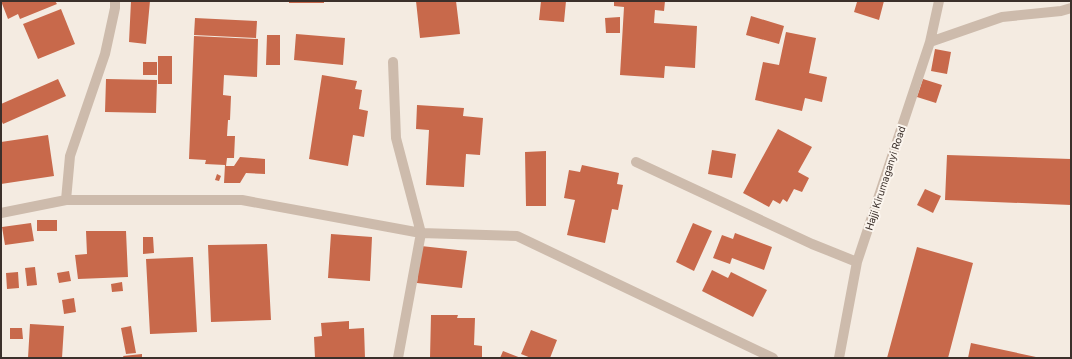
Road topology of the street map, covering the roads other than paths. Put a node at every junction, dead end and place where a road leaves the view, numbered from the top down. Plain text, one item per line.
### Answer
1 (115, 1) edge
2 (939, 1) edge
3 (1071, 8) edge
4 (930, 42) junction
5 (394, 62) dead end
6 (636, 162) dead end
7 (66, 200) junction
8 (1, 213) edge
9 (421, 233) junction
10 (857, 262) junction
11 (398, 358) edge
12 (773, 358) edge
13 (839, 358) edge

1 - 7 street
2 - 4 street, Hajji Kirumaganyi Road
3 - 4 street
4 - 10 street, Hajji Kirumaganyi Road
5 - 9 street
6 - 10 street
7 - 8 street
7 - 9 street
9 - 11 street
9 - 12 street
10 - 13 street, Hajji Kirumaganyi Road

